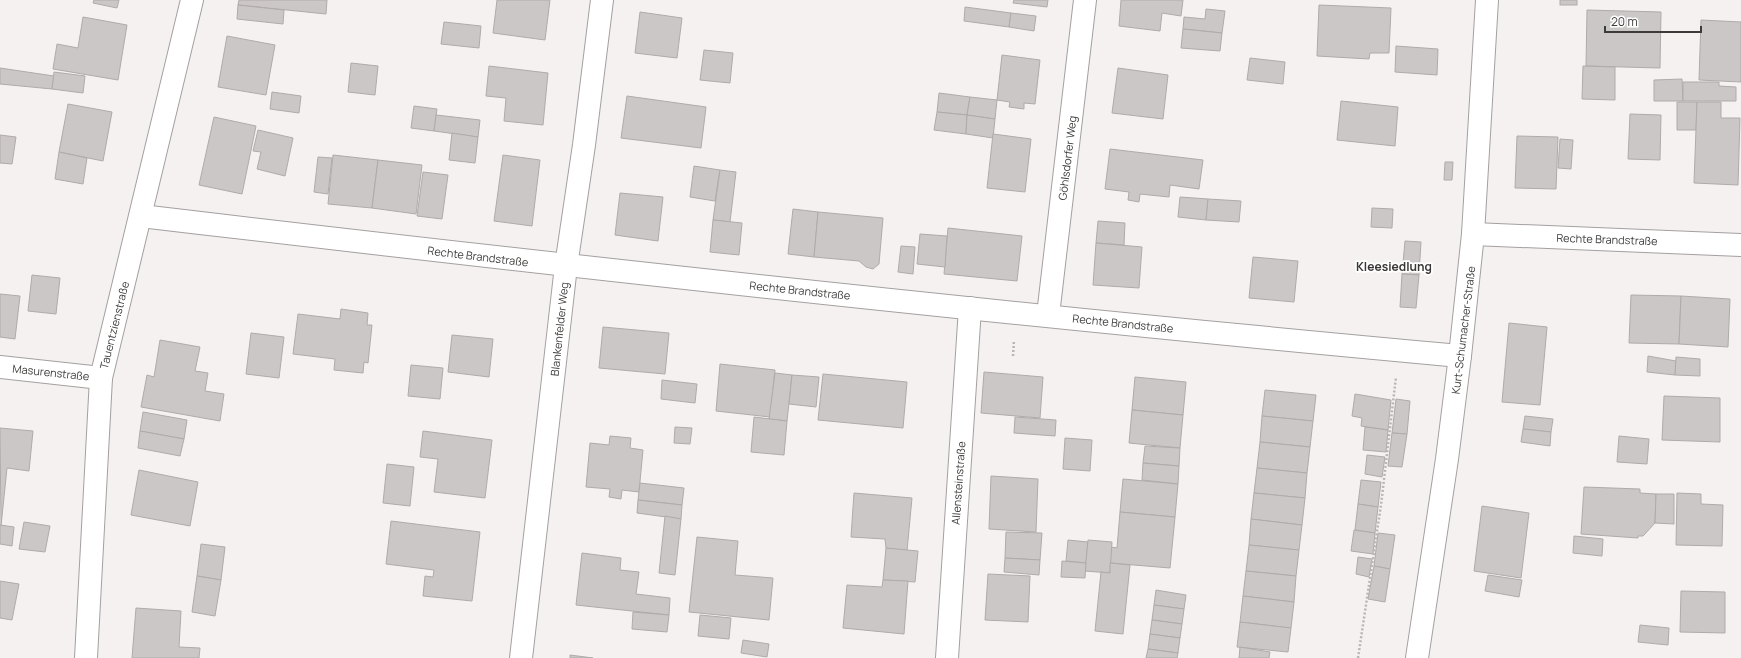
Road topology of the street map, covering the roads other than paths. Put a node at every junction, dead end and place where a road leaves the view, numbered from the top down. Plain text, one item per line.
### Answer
1 (192, 0) edge
2 (602, 0) edge
3 (1085, 0) edge
4 (1487, 0) edge
5 (141, 216) junction
6 (1473, 234) junction
7 (1741, 244) edge
8 (566, 266) junction
9 (970, 308) junction
10 (1048, 315) junction
11 (1460, 356) junction
12 (0, 367) edge
13 (101, 378) junction
14 (86, 658) edge
15 (521, 658) edge
16 (947, 658) edge
17 (1417, 658) edge

1 - 5 street, Tauentzienstraße
2 - 8 street, Blankenfelder Weg
3 - 10 street, Göhlsdorfer Weg
4 - 6 street, Kurt-Schumacher-Straße
5 - 8 street, Rechte Brandstraße
5 - 13 street, Tauentzienstraße
6 - 7 street, Rechte Brandstraße
6 - 11 street, Kurt-Schumacher-Straße
8 - 9 street, Rechte Brandstraße
8 - 15 street, Blankenfelder Weg
9 - 10 street, Rechte Brandstraße
9 - 16 street, Allensteinstraße
10 - 11 street, Rechte Brandstraße
11 - 17 street, Kurt-Schumacher-Straße
12 - 13 street, Masurenstraße
13 - 14 street, Tauentzienstraße

